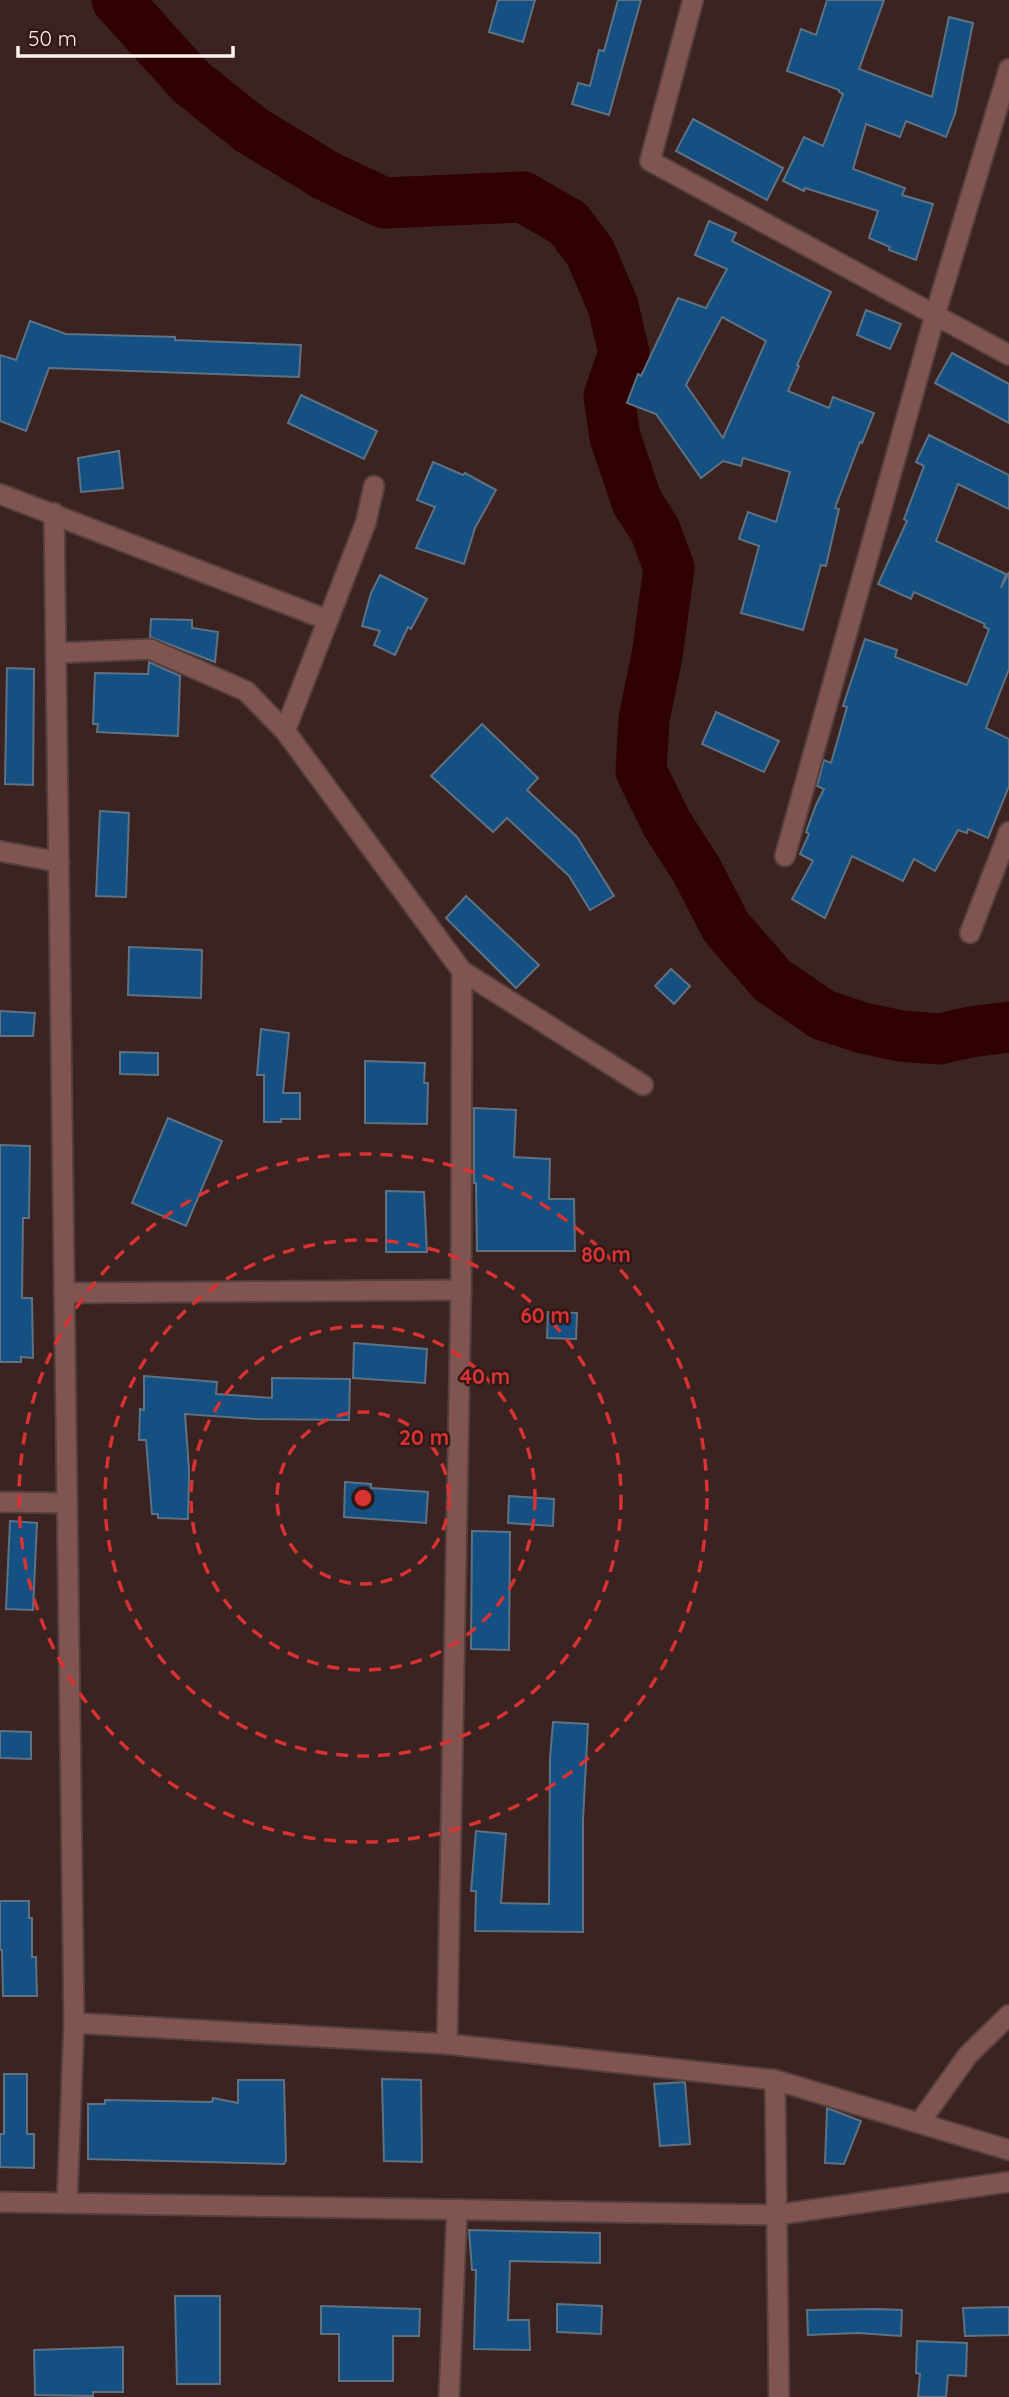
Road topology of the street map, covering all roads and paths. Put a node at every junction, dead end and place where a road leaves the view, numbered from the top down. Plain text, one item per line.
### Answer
1 (693, 0) edge
2 (1009, 69) edge
3 (934, 315) junction
4 (1009, 355) edge
5 (374, 486) dead end
6 (0, 494) edge
7 (54, 513) junction
8 (328, 620) junction
9 (56, 653) junction
10 (285, 731) junction
11 (1009, 832) edge
12 (0, 851) edge
13 (785, 856) dead end
14 (59, 862) junction
15 (970, 933) dead end
16 (462, 971) junction
17 (643, 1085) dead end
18 (461, 1290) junction
19 (64, 1293) junction
20 (0, 1502) edge
21 (67, 1503) junction
22 (1009, 2015) edge
23 (74, 2023) junction
24 (447, 2044) junction
25 (775, 2080) junction
26 (920, 2122) junction
27 (1009, 2150) edge
28 (1009, 2182) edge
29 (0, 2202) edge
30 (67, 2203) junction
31 (457, 2210) junction
32 (775, 2215) junction
33 (449, 2397) edge
34 (779, 2397) edge

1 - 3 street
2 - 3 street
3 - 4 street
3 - 13 street
5 - 8 street
6 - 7 street
7 - 8 street
7 - 9 street
8 - 10 street
9 - 10 street
9 - 14 street
10 - 16 street
11 - 15 street
12 - 14 street
14 - 19 street
16 - 17 street
16 - 18 street
18 - 19 street
18 - 24 street
19 - 21 street
20 - 21 street
21 - 23 street
22 - 26 street
23 - 24 street
23 - 30 street
24 - 25 street
25 - 26 street
25 - 32 street
26 - 27 street
28 - 32 street
29 - 30 street
30 - 31 street
31 - 32 street
31 - 33 street
32 - 34 street

